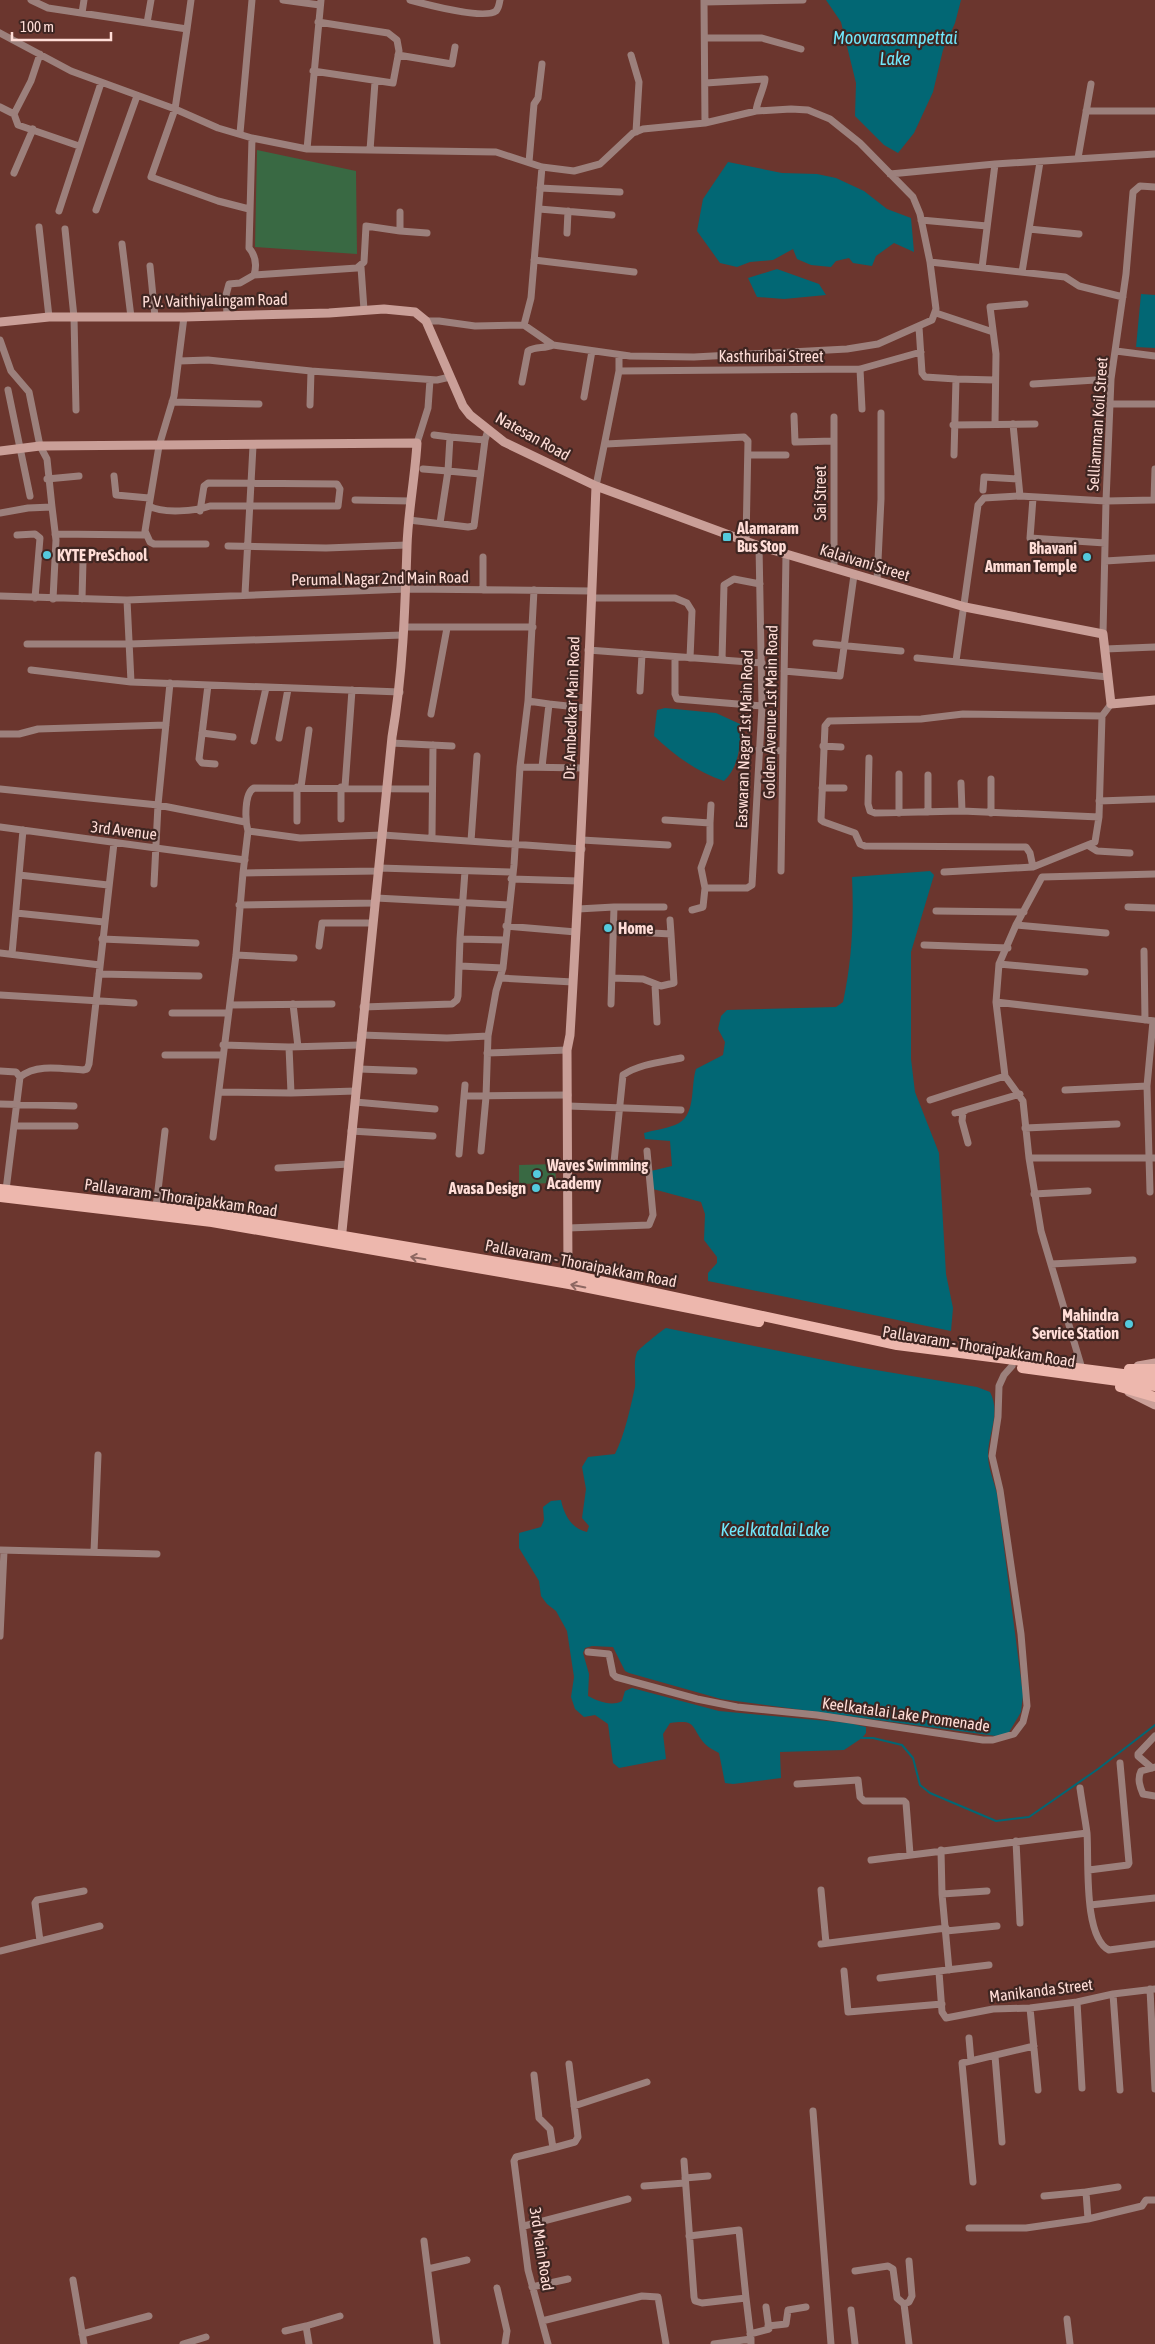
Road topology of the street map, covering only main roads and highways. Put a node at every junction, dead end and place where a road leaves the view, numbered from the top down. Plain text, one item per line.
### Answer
1 (2, 1192) edge
2 (341, 1240) junction
3 (946, 1354) junction
4 (964, 1357) junction
5 (1155, 1370) edge
6 (1088, 1374) junction
7 (1155, 1386) edge
8 (1155, 1397) edge

1 - 2 main road, Pallavaram - Thoraipakkam Road
1 - 2 main road, Pallavaram - Thoraipakkam Road
3 -> 2 main road, Pallavaram - Thoraipakkam Road
2 - 3 main road, Pallavaram - Thoraipakkam Road
3 - 4 main road, Pallavaram - Thoraipakkam Road
4 - 6 main road, Pallavaram - Thoraipakkam Road
4 - 6 main road, Pallavaram - Thoraipakkam Road
5 - 6 main road, Pallavaram - Thoraipakkam Road
5 - 6 main road
6 - 7 main road, Pallavaram - Thoraipakkam Road
6 - 8 main road

